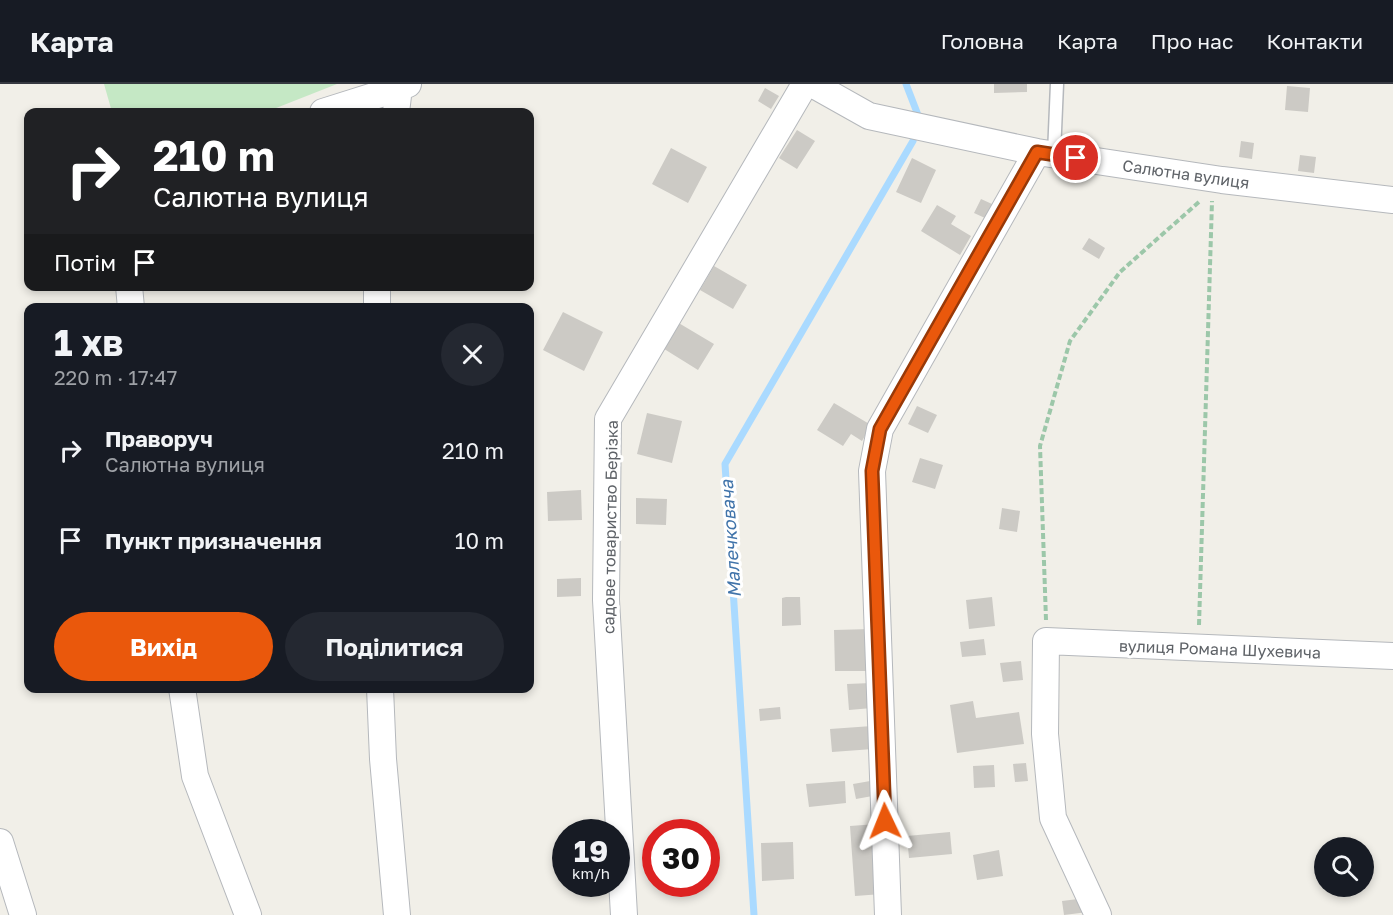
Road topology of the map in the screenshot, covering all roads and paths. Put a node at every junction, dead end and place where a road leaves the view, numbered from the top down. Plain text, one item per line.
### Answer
1 (805, 84) edge
2 (812, 84) edge
3 (1057, 84) edge
4 (401, 95) edge
5 (341, 108) edge
6 (1046, 153) junction
7 (1217, 186) junction
8 (1393, 200) edge
9 (1046, 641) junction
10 (1199, 648) junction
11 (1393, 656) edge
12 (183, 693) edge
13 (380, 693) edge
14 (0, 842) edge
15 (23, 915) edge
16 (248, 915) edge
17 (397, 915) edge
18 (624, 915) edge
19 (888, 915) edge
20 (1098, 915) edge

1 - 18 street, садове товариство Берізка
2 - 6 street, Салютна вулиця
3 - 6 lane
4 - 5 street
6 - 7 street, Салютна вулиця
6 - 19 street
7 - 8 street, Салютна вулиця
7 - 9 path
7 - 10 path
9 - 10 street, вулиця Романа Шухевича
9 - 20 street
10 - 11 street, вулиця Романа Шухевича
12 - 16 street
13 - 17 street
14 - 15 street

